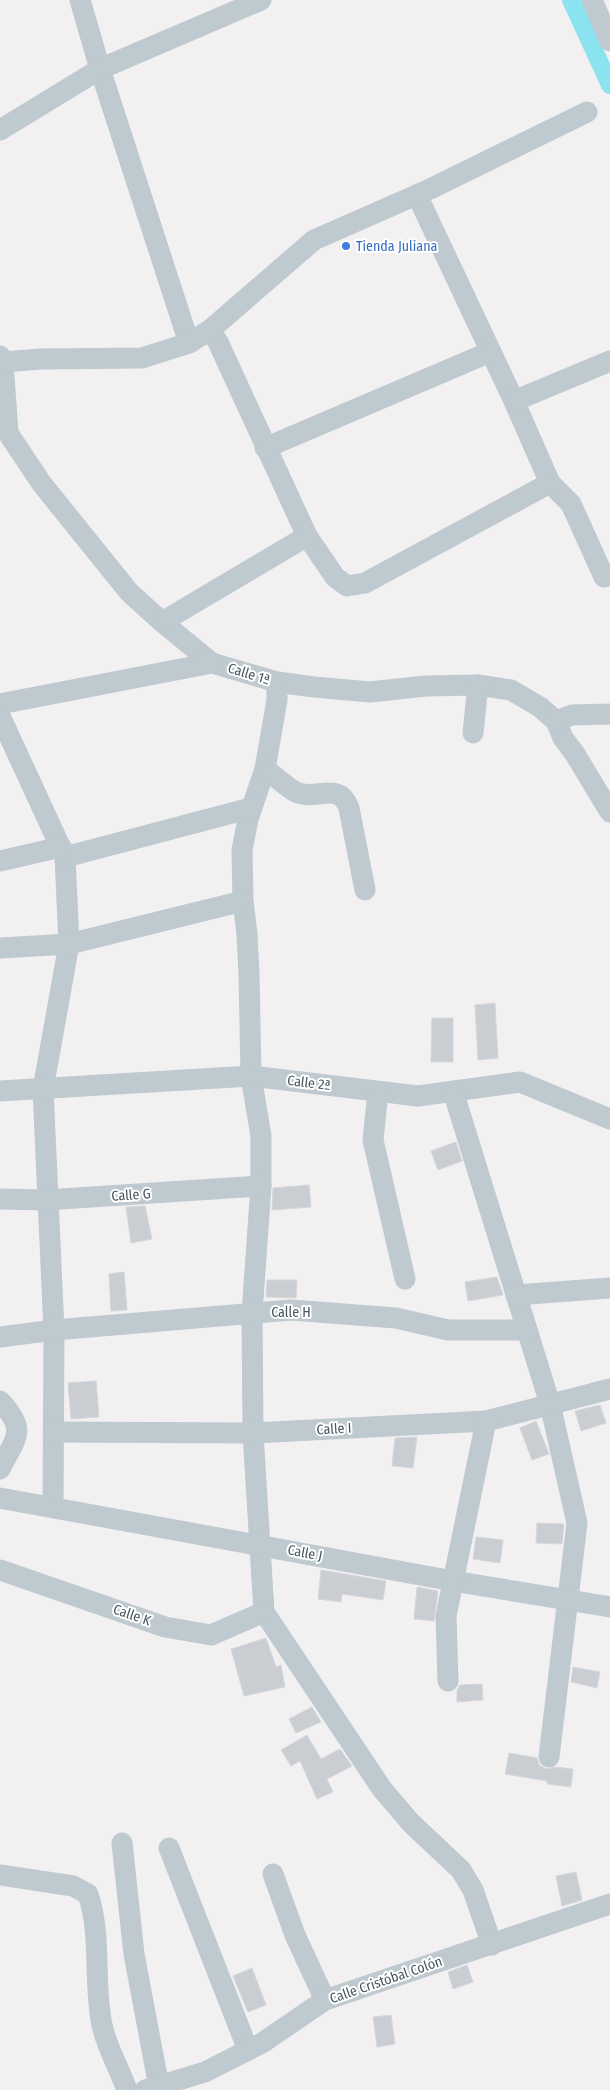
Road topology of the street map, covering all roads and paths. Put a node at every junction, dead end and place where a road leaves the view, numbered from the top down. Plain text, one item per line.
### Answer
1 (80, 0) edge
2 (260, 0) edge
3 (592, 0) edge
4 (610, 41) edge
5 (100, 70) junction
6 (587, 112) dead end
7 (0, 130) edge
8 (417, 194) junction
9 (210, 330) junction
10 (189, 343) junction
11 (490, 352) junction
12 (1, 359) edge
13 (610, 361) edge
14 (514, 401) junction
15 (4, 433) edge
16 (265, 448) junction
17 (550, 483) junction
18 (307, 536) junction
19 (604, 578) dead end
20 (162, 622) junction
21 (212, 663) junction
22 (277, 682) junction
23 (478, 685) junction
24 (0, 704) edge
25 (610, 714) edge
26 (0, 716) edge
27 (556, 721) junction
28 (474, 733) dead end
29 (265, 769) junction
30 (251, 808) junction
31 (610, 812) edge
32 (63, 852) junction
33 (0, 861) edge
34 (365, 890) dead end
35 (243, 902) junction
36 (69, 944) junction
37 (0, 948) edge
38 (250, 1076) junction
39 (42, 1089) junction
40 (0, 1091) edge
41 (453, 1091) junction
42 (378, 1092) junction
43 (610, 1119) edge
44 (261, 1186) junction
45 (0, 1199) edge
46 (46, 1200) junction
47 (404, 1279) dead end
48 (610, 1288) edge
49 (516, 1295) junction
50 (252, 1313) junction
51 (54, 1330) junction
52 (527, 1330) junction
53 (0, 1337) edge
54 (610, 1389) edge
55 (0, 1401) edge
56 (550, 1404) junction
57 (486, 1421) junction
58 (53, 1432) junction
59 (254, 1433) junction
60 (0, 1469) edge
61 (0, 1498) edge
62 (52, 1507) junction
63 (260, 1544) junction
64 (0, 1570) edge
65 (453, 1581) junction
66 (567, 1600) junction
67 (610, 1607) edge
68 (264, 1612) junction
69 (448, 1681) dead end
70 (549, 1757) dead end
71 (122, 1843) dead end
72 (169, 1848) dead end
73 (273, 1874) dead end
74 (0, 1876) edge
75 (610, 1904) edge
76 (492, 1945) junction
77 (325, 2000) junction
78 (248, 2050) junction
79 (152, 2088) edge
80 (127, 2090) edge

1 - 5 street
2 - 5 street
3 - 4 street
5 - 7 street
5 - 10 street
6 - 8 street
8 - 9 street
8 - 11 street
9 - 10 street
9 - 16 street
10 - 12 street
11 - 14 street
11 - 16 street
12 - 15 street, Calle 1ª
13 - 14 street
14 - 17 street
15 - 20 street, Calle 1ª
16 - 18 street
17 - 18 street
17 - 19 street
18 - 20 street
20 - 21 street, Calle 1ª
21 - 22 street, Calle 1ª
21 - 24 street
22 - 23 street, Calle 1ª
22 - 29 street
23 - 27 street, Calle 1ª
23 - 28 street
25 - 27 street
26 - 32 street
27 - 31 street, Calle 1ª
29 - 30 street
29 - 34 street
30 - 32 street
30 - 35 street
32 - 33 street
32 - 36 street
35 - 36 street
35 - 38 street
36 - 37 street
36 - 39 street
38 - 39 street, Calle 2ª
38 - 42 street, Calle 2ª
38 - 44 street
39 - 40 street, Calle 2ª
39 - 46 street
41 - 42 street, Calle 2ª
41 - 43 street, Calle 2ª
41 - 49 street
42 - 47 street
44 - 46 street, Calle G
44 - 50 street
45 - 46 street, Calle G
46 - 51 street
48 - 49 street
49 - 52 street
50 - 51 street, Calle H
50 - 52 street, Calle H
50 - 59 street
51 - 53 street, Calle H
51 - 58 street
52 - 56 street
54 - 56 street, Calle I
55 - 60 street
56 - 57 street, Calle I
56 - 66 street
57 - 59 street, Calle I
57 - 65 street
58 - 59 street, Calle I
58 - 62 street
59 - 63 street
61 - 62 street, Calle J
62 - 63 street, Calle J
63 - 65 street, Calle J
63 - 68 street
64 - 68 street, Calle K
65 - 66 street, Calle J
65 - 69 street
66 - 67 street, Calle J
66 - 70 street
68 - 76 street
71 - 79 street
72 - 78 street
73 - 77 street
74 - 80 street
75 - 76 street, Calle Cristóbal Colón
76 - 77 street, Calle Cristóbal Colón
77 - 78 street, Calle Cristóbal Colón
78 - 79 street, Calle Cristóbal Colón

